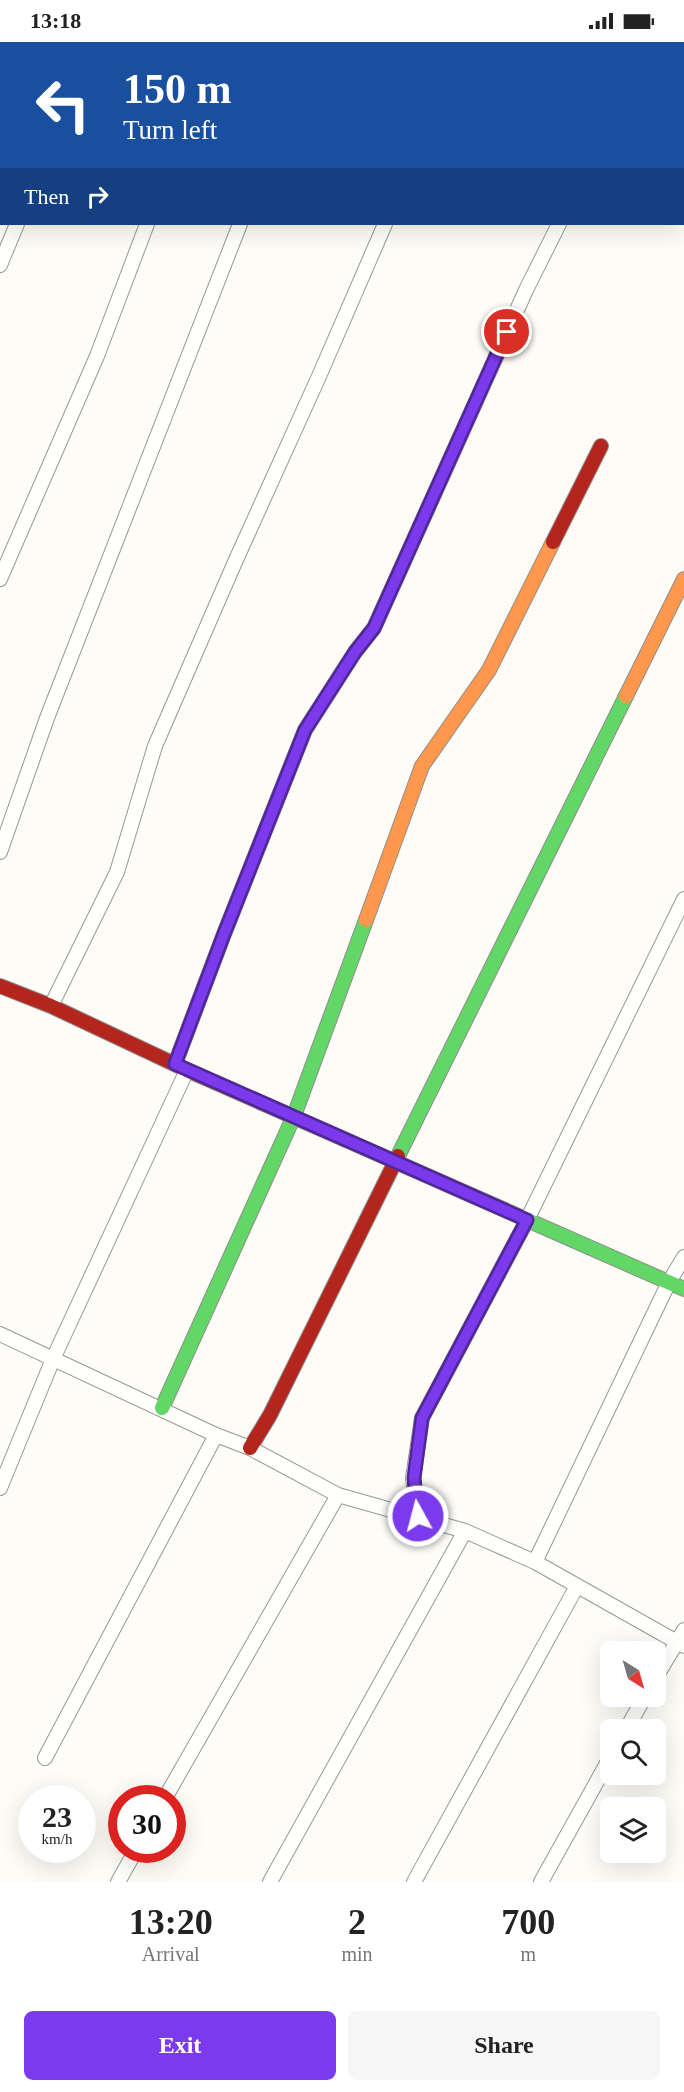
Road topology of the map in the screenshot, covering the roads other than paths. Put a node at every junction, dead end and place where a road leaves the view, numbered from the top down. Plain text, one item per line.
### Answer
1 (17, 225) edge
2 (147, 225) edge
3 (240, 225) edge
4 (385, 225) edge
5 (559, 225) edge
6 (0, 265) edge
7 (602, 446) dead end
8 (0, 579) edge
9 (684, 579) edge
10 (0, 852) edge
11 (684, 899) edge
12 (0, 986) edge
13 (51, 1006) junction
14 (181, 1067) junction
15 (294, 1116) junction
16 (396, 1162) junction
17 (527, 1220) junction
18 (684, 1257) edge
19 (669, 1282) junction
20 (684, 1289) edge
21 (0, 1334) edge
22 (53, 1359) junction
23 (162, 1408) junction
24 (216, 1435) junction
25 (250, 1448) junction
26 (0, 1488) edge
27 (339, 1495) junction
28 (418, 1516) junction
29 (465, 1532) junction
30 (535, 1562) junction
31 (577, 1586) junction
32 (684, 1630) edge
33 (680, 1644) edge
34 (666, 1663) edge
35 (45, 1758) dead end
36 (600, 1776) edge
37 (172, 1785) edge
38 (129, 1863) edge
39 (118, 1882) edge
40 (270, 1882) edge
41 (414, 1882) edge
42 (541, 1882) edge

1 - 6 street
2 - 8 street
3 - 10 street
4 - 13 street
5 - 14 street
7 - 15 street
9 - 16 street
11 - 17 street
12 - 13 street
13 - 14 street
14 - 15 street
14 - 22 street
15 - 16 street
15 - 23 street
16 - 17 street
16 - 25 street
17 - 19 street
17 - 28 street
18 - 19 street
19 - 20 street
19 - 30 street
21 - 22 street
22 - 23 street
22 - 26 street
23 - 24 street
24 - 25 street
24 - 35 street
25 - 27 street
27 - 28 street
27 - 37 street
28 - 29 street
29 - 30 street
29 - 40 street
30 - 31 street
31 - 33 street
31 - 41 street
32 - 33 street
33 - 34 street
36 - 42 street
38 - 39 street

